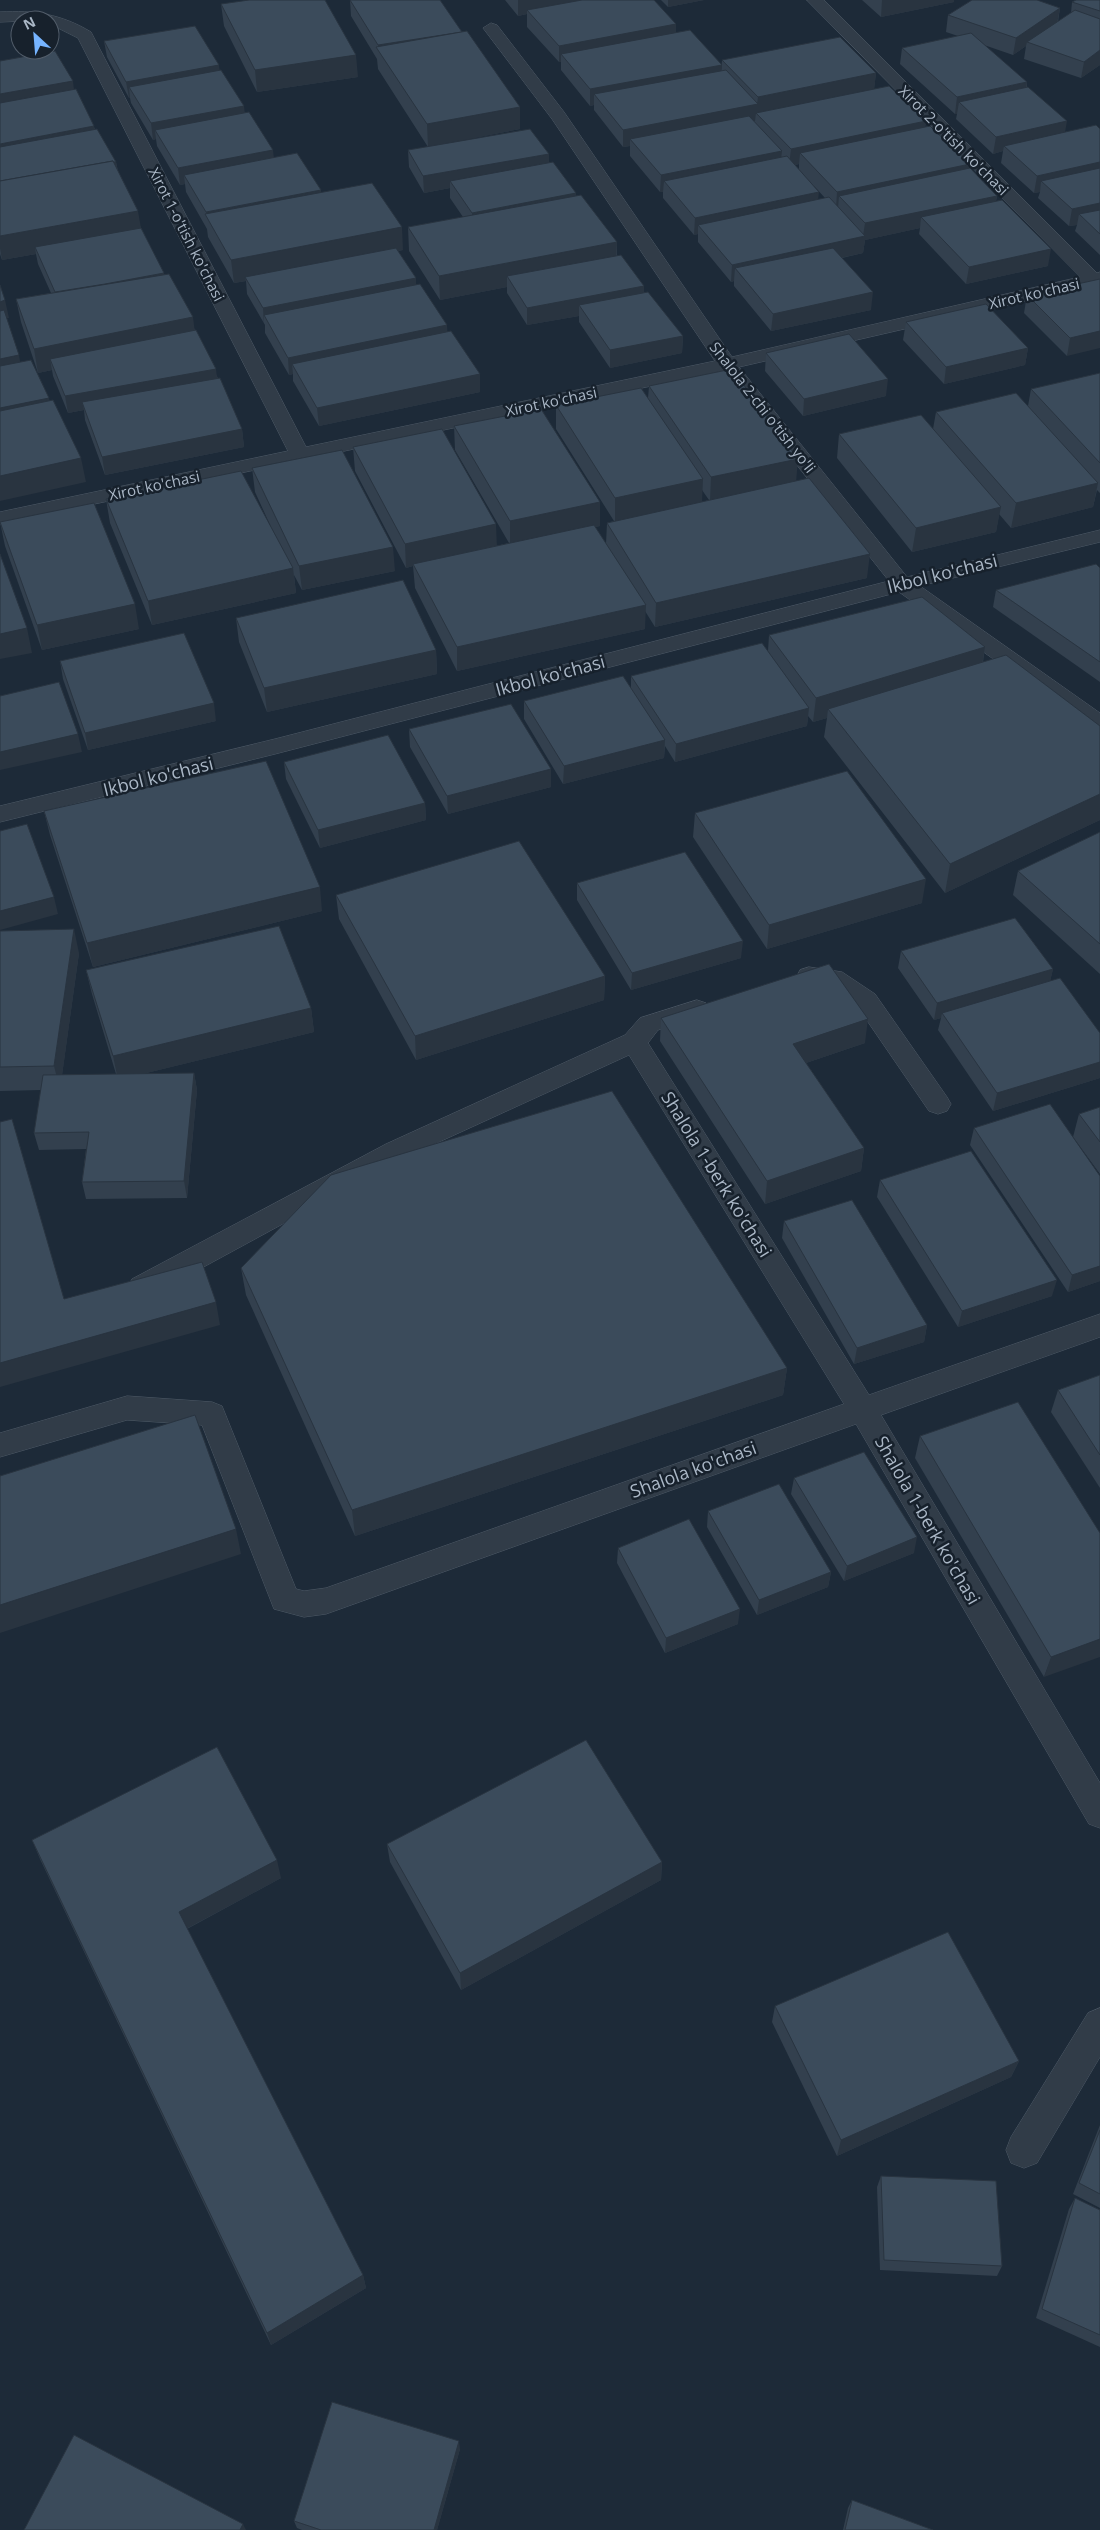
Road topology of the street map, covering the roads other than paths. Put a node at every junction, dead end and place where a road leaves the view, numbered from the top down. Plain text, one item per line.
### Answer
1 (815, 0) edge
2 (0, 17) edge
3 (492, 28) dead end
4 (1097, 279) edge
5 (727, 364) junction
6 (300, 454) junction
7 (0, 518) edge
8 (1100, 536) edge
9 (901, 583) junction
10 (1100, 724) edge
11 (0, 814) edge
12 (784, 981) edge
13 (721, 1001) edge
14 (634, 1042) junction
15 (938, 1104) dead end
16 (116, 1300) edge
17 (1100, 1325) edge
18 (862, 1409) junction
19 (0, 1445) edge
20 (1100, 1813) edge
21 (1100, 2025) edge
22 (1024, 2150) dead end

1 - 4 street, Xirot 2-o'tish ko'chasi
2 - 6 street, Xirot 1-o'tish ko'chasi
3 - 5 street, Shalola 2-chi o'tish yo'li
4 - 5 street, Xirot ko'chasi
5 - 6 street, Xirot ko'chasi
5 - 9 street, Shalola 2-chi o'tish yo'li
6 - 7 street, Xirot ko'chasi
8 - 9 street, Ikbol ko'chasi
9 - 10 street, Shalola 2-chi o'tish yo'li
9 - 11 street, Ikbol ko'chasi
12 - 15 street
13 - 14 street
14 - 16 street
14 - 18 street, Shalola 1-berk ko'chasi
17 - 18 street, Shalola ko'chasi
18 - 19 street, Shalola ko'chasi
18 - 20 street, Shalola 1-berk ko'chasi
21 - 22 street

